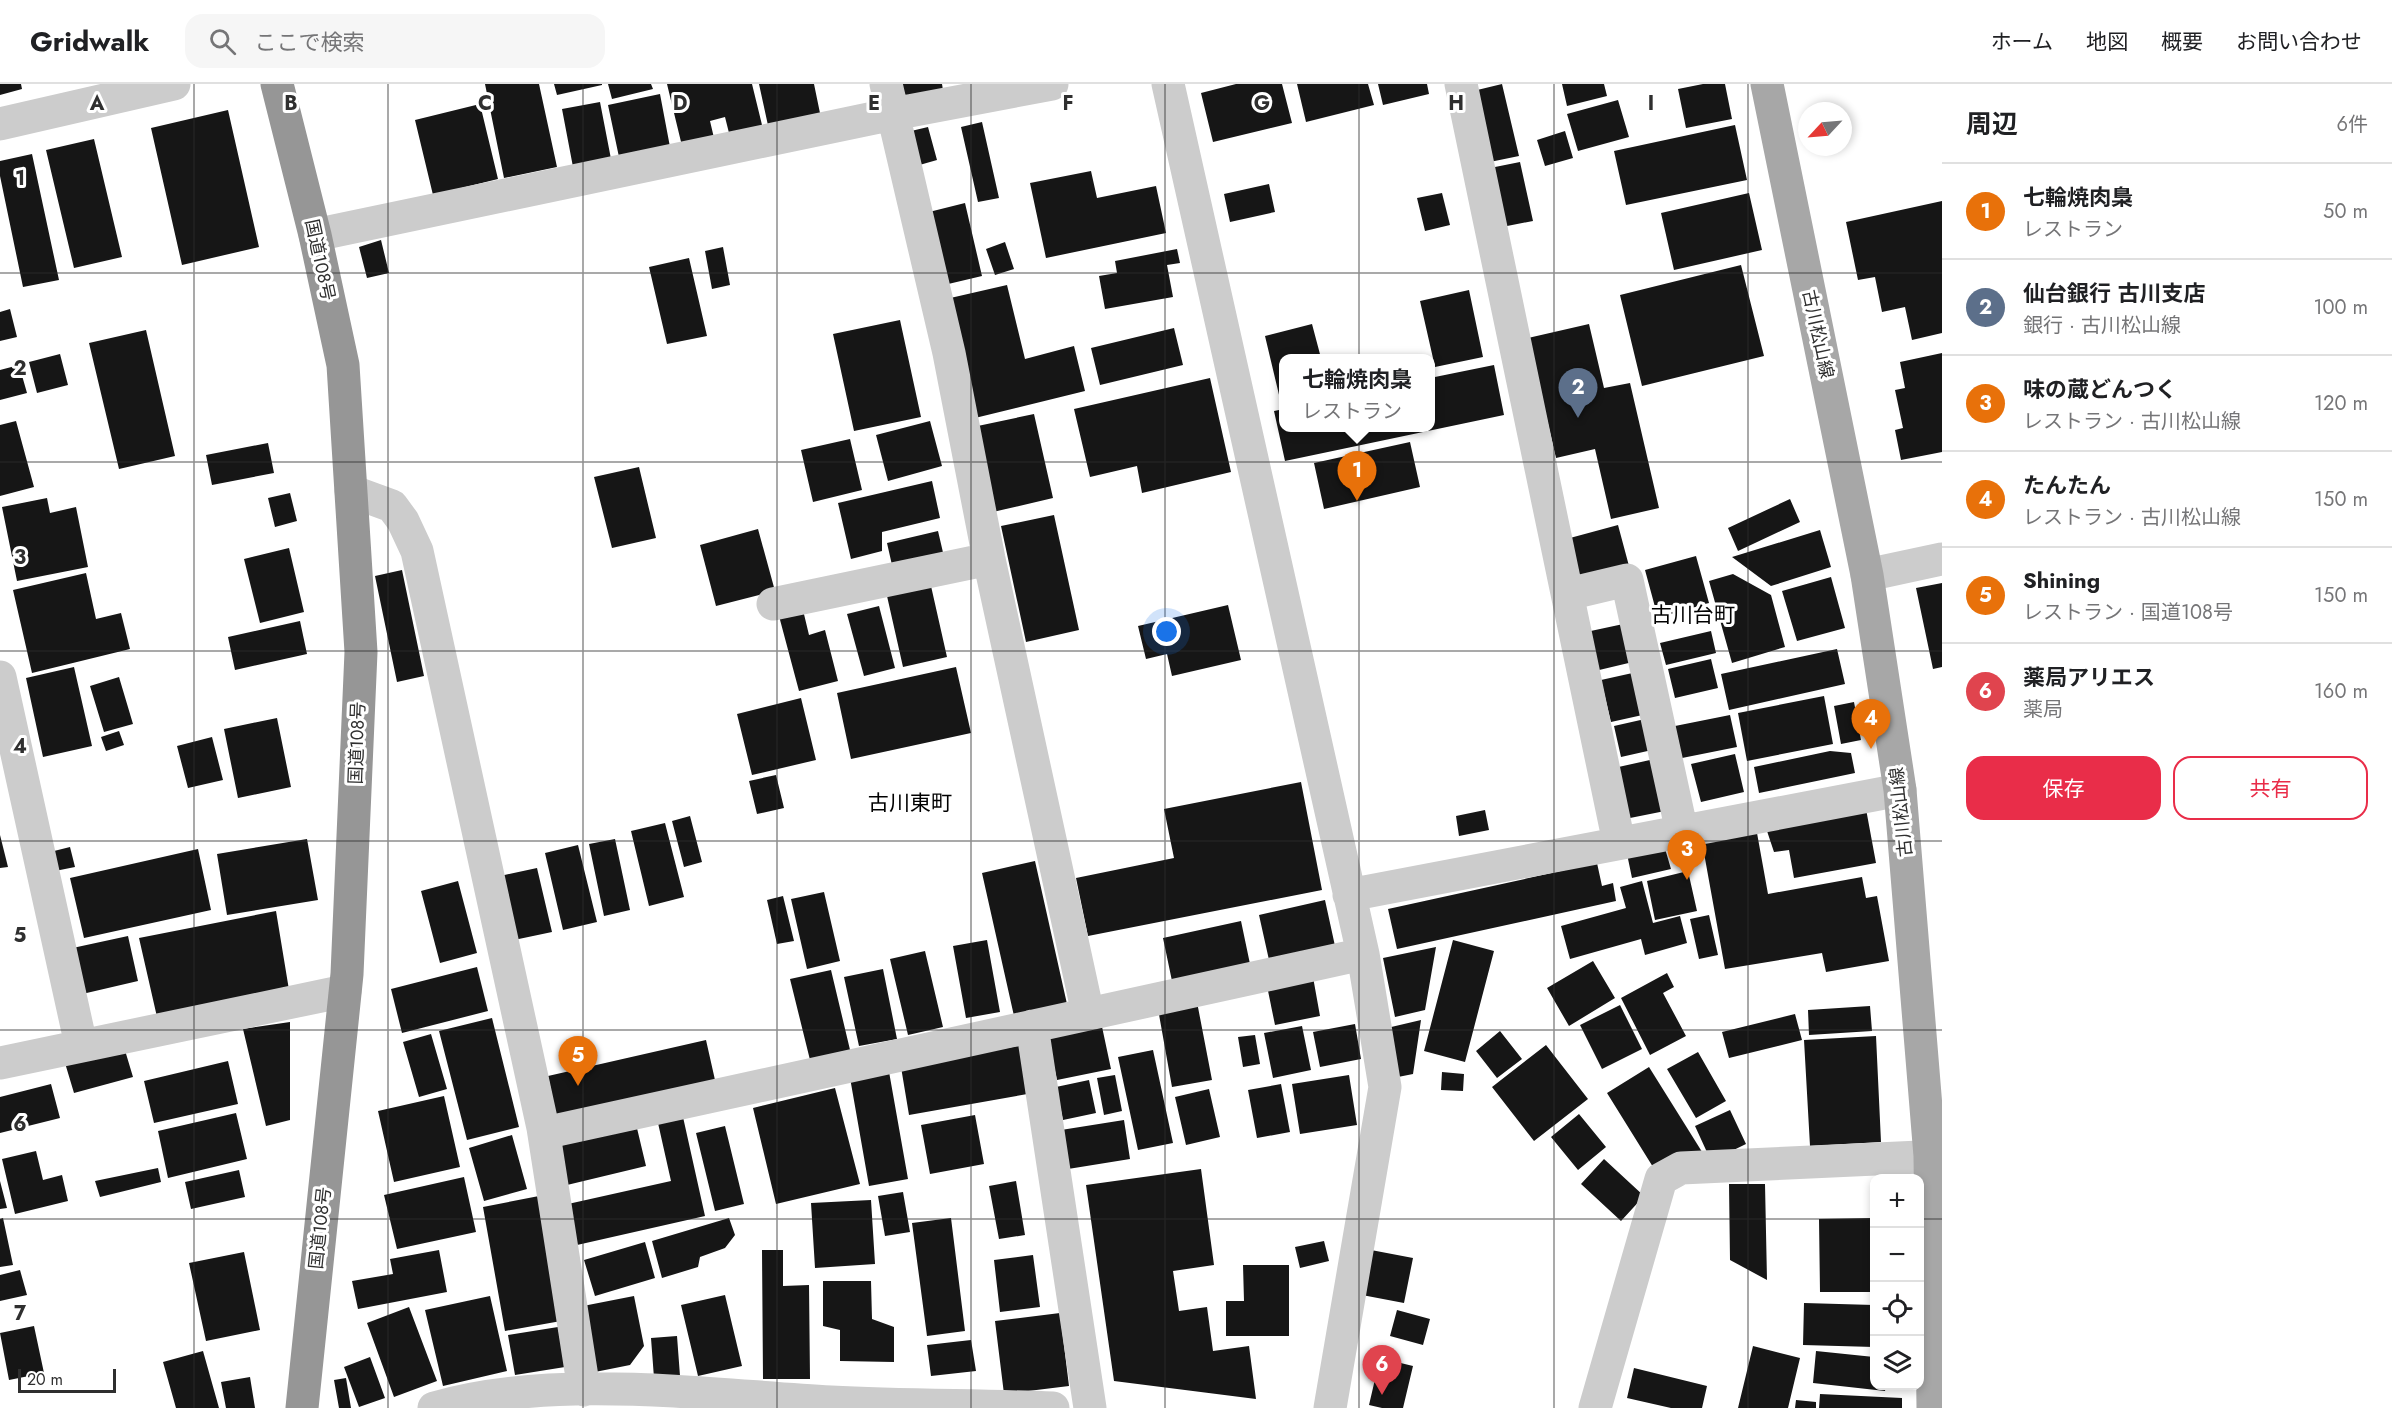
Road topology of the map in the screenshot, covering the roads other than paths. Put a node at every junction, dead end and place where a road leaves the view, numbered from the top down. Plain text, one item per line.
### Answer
1 (174, 84) edge
2 (278, 84) edge
3 (1052, 84) edge
4 (1168, 84) edge
5 (1461, 84) edge
6 (1767, 84) edge
7 (889, 99) edge
8 (0, 124) edge
9 (315, 235) junction
10 (351, 491) junction
11 (1942, 559) edge
12 (989, 560) junction
13 (1867, 575) junction
14 (1568, 594) junction
15 (773, 604) dead end
16 (0, 677) edge
17 (1900, 790) junction
18 (1682, 831) junction
19 (1619, 843) junction
20 (1349, 895) junction
21 (1363, 954) junction
22 (345, 991) junction
23 (1088, 1014) junction
24 (1032, 1026) junction
25 (81, 1045) junction
26 (0, 1063) edge
27 (543, 1133) junction
28 (1936, 1156) edge
29 (584, 1390) junction
30 (554, 1399) edge
31 (302, 1408) edge
32 (434, 1408) edge
33 (1053, 1408) edge
34 (1090, 1408) edge
35 (1330, 1408) edge
36 (1594, 1408) edge
37 (1933, 1408) edge

1 - 8 street
2 - 9 highway, 国道108号
3 - 7 street
4 - 20 street
5 - 14 street
6 - 13 main road, 古川松山線
7 - 9 street
7 - 12 street
9 - 10 highway, 国道108号
10 - 22 highway, 国道108号
10 - 27 street
11 - 13 street
12 - 15 street
12 - 23 street
13 - 17 main road, 古川松山線
14 - 18 street
14 - 19 street
16 - 25 street
17 - 18 street
17 - 28 main road, 古川松山線
18 - 19 street
19 - 20 street
20 - 21 street
21 - 23 street
21 - 35 street
22 - 25 street
22 - 31 highway, 国道108号
23 - 24 street
24 - 27 street
24 - 34 street
25 - 26 street
27 - 29 street
28 - 36 street
28 - 37 main road, 古川松山線
29 - 30 street
29 - 33 street
30 - 32 street

